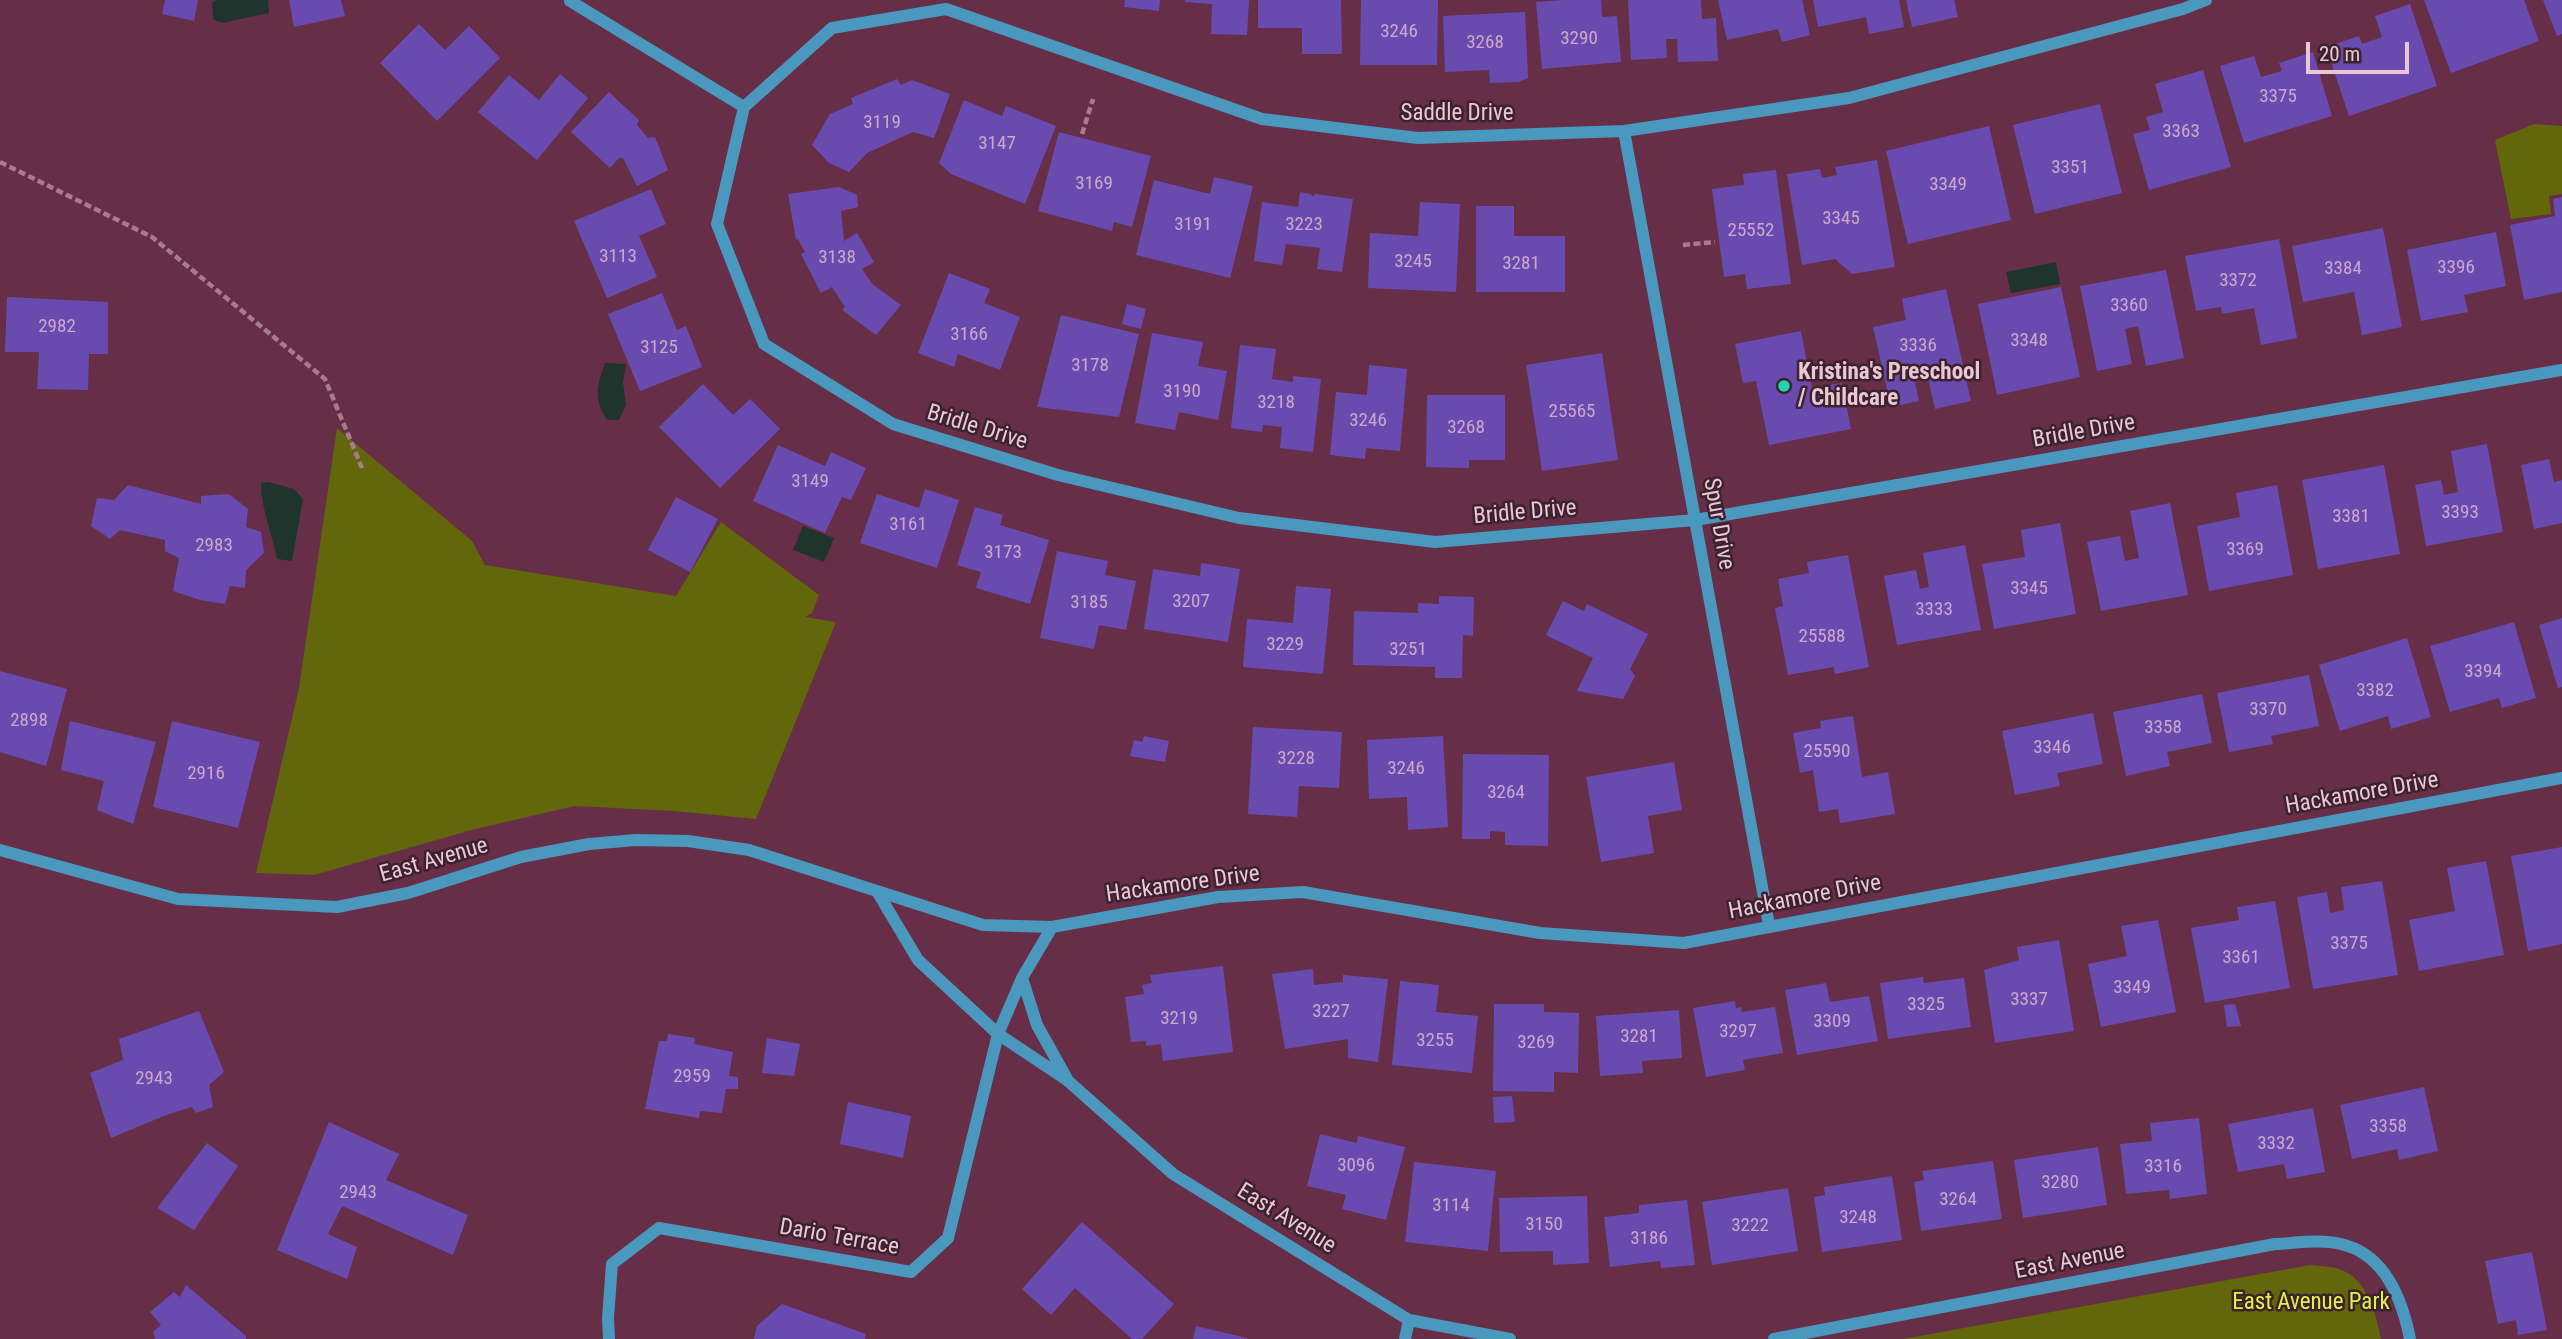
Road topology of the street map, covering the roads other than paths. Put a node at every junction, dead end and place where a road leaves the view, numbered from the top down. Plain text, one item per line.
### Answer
1 (2206, 0) edge
2 (570, 1) edge
3 (744, 107) junction
4 (1624, 131) junction
5 (2562, 370) edge
6 (1696, 520) junction
7 (2562, 778) edge
8 (0, 850) edge
9 (878, 893) junction
10 (1769, 925) junction
11 (1052, 927) junction
12 (1022, 978) junction
13 (998, 1034) junction
14 (1067, 1080) junction
15 (1409, 1320) junction
16 (608, 1339) edge
17 (1405, 1339) edge
18 (1510, 1339) edge
19 (1774, 1339) edge
20 (2410, 1339) edge

1 - 4 street, Saddle Drive
2 - 3 street
3 - 4 street, Saddle Drive
3 - 6 street, Bridle Drive
4 - 6 street, Spur Drive
5 - 6 street, Bridle Drive
6 - 10 street, Spur Drive
7 - 10 street, Hackamore Drive
8 - 9 street, East Avenue
9 - 11 street, East Avenue
9 - 13 street, East Avenue
10 - 11 street, Hackamore Drive
11 - 12 street
12 - 13 street, Dario Terrace
12 - 14 street, East Avenue
13 - 14 street, East Avenue
13 - 16 street, Dario Terrace
14 - 15 street, East Avenue
15 - 17 street
15 - 18 street, East Avenue
19 - 20 street, East Avenue

